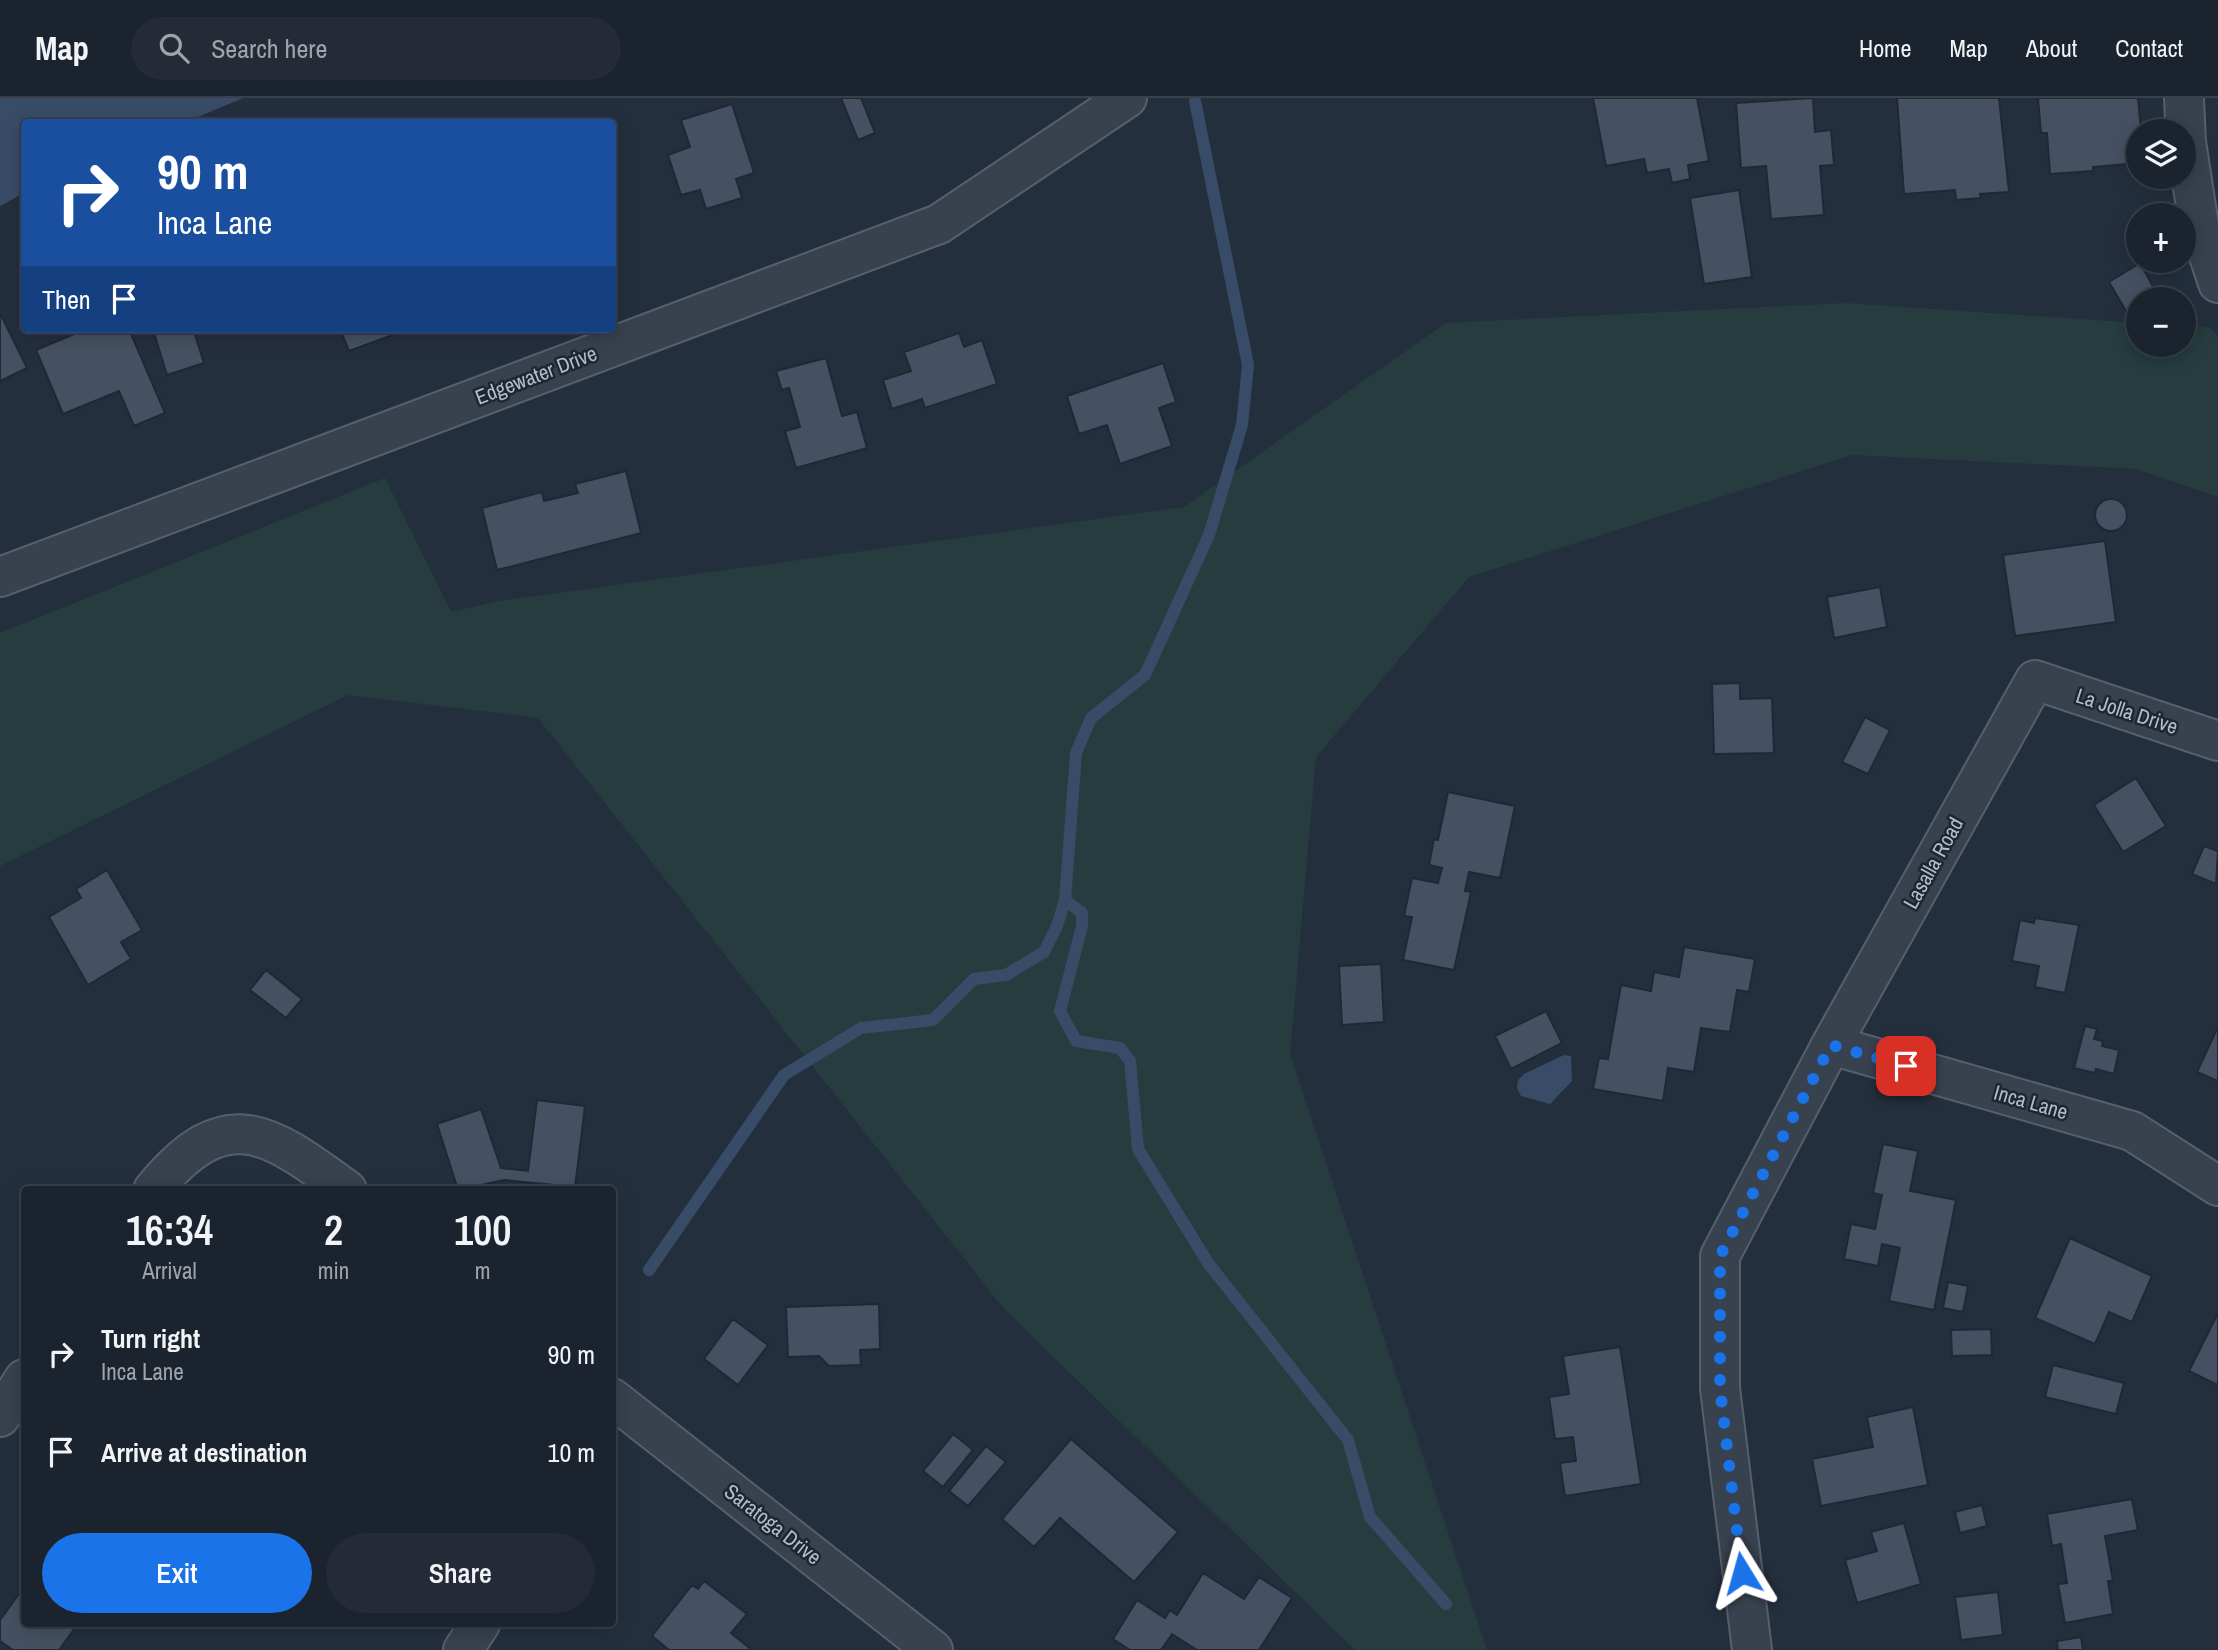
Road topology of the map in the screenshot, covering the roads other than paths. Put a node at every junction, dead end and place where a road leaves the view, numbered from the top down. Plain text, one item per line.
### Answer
1 (1127, 98) edge
2 (2184, 98) edge
3 (2209, 229) edge
4 (2218, 282) edge
5 (0, 577) edge
6 (2035, 680) joint
7 (2218, 741) edge
8 (1831, 1045) junction
9 (156, 1186) edge
10 (341, 1186) edge
11 (2218, 1186) edge
12 (21, 1384) edge
13 (616, 1406) edge
14 (0, 1417) edge
15 (478, 1627) edge
16 (463, 1650) edge
17 (933, 1650) edge
18 (1752, 1650) edge

1 - 5 street, Edgewater Drive
2 - 3 street
3 - 4 street
6 - 7 street, La Jolla Drive
6 - 8 street, Lasalla Road
8 - 11 street, Inca Lane
8 - 18 street, Lasalla Road
9 - 10 street
12 - 14 street
13 - 17 street, Saratoga Drive
15 - 16 street

